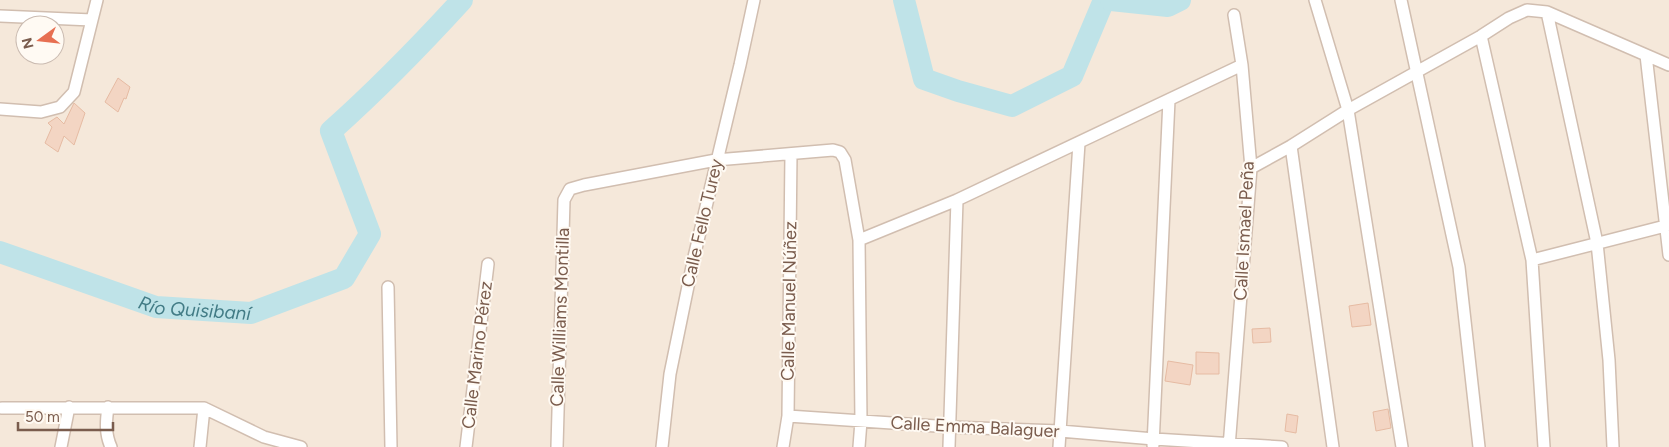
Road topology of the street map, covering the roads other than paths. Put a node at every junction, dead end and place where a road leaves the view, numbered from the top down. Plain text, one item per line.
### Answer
1 (97, 0) edge
2 (754, 0) edge
3 (1315, 0) edge
4 (1401, 0) edge
5 (1547, 12) junction
6 (1234, 15) dead end
7 (0, 16) edge
8 (92, 20) junction
9 (1481, 36) junction
10 (1646, 55) junction
11 (1242, 65) junction
12 (1669, 65) edge
13 (1416, 72) junction
14 (1169, 100) junction
15 (0, 109) edge
16 (1348, 110) junction
17 (1079, 143) junction
18 (1291, 146) junction
19 (791, 154) junction
20 (716, 160) junction
21 (1250, 168) junction
22 (957, 200) junction
23 (1667, 225) edge
24 (859, 240) junction
25 (1597, 243) junction
26 (1669, 255) edge
27 (1532, 260) junction
28 (488, 264) dead end
29 (388, 287) dead end
30 (108, 407) junction
31 (2, 408) dead end
32 (68, 408) junction
33 (204, 408) junction
34 (788, 416) junction
35 (861, 421) junction
36 (951, 427) junction
37 (1060, 431) junction
38 (263, 442) edge
39 (1153, 443) edge
40 (1229, 445) edge
41 (61, 447) edge
42 (111, 447) edge
43 (200, 447) edge
44 (301, 447) edge
45 (390, 447) edge
46 (466, 447) edge
47 (556, 447) edge
48 (662, 447) edge
49 (783, 447) edge
50 (859, 447) edge
51 (950, 447) edge
52 (1059, 447) edge
53 (1282, 447) edge
54 (1333, 447) edge
55 (1402, 447) edge
56 (1479, 447) edge
57 (1544, 447) edge
58 (1613, 447) edge

1 - 8 street
2 - 20 street, Calle Fello Turey
3 - 16 street
4 - 13 street
5 - 9 street
5 - 10 street
5 - 25 street
6 - 11 street, Calle Ismael Peña
7 - 8 street
8 - 15 street
9 - 13 street
9 - 27 street
10 - 12 street
10 - 23 street
11 - 14 street
11 - 21 street, Calle Ismael Peña
13 - 16 street
13 - 56 street
14 - 17 street
14 - 39 street
16 - 18 street
16 - 55 street
17 - 22 street
17 - 37 street
18 - 21 street
18 - 54 street
19 - 20 street
19 - 24 street
19 - 34 street, Calle Manuel Núñez
20 - 47 street, Calle Williams Montilla
20 - 48 street, Calle Fello Turey
21 - 40 street, Calle Ismael Peña
22 - 24 street
22 - 36 street
23 - 25 street
23 - 26 street
24 - 35 street
25 - 27 street
25 - 58 street
27 - 57 street
28 - 46 street, Calle Marino Pérez
29 - 45 street
30 - 32 street
30 - 33 street
30 - 42 street
31 - 32 street
32 - 41 street
33 - 38 street
33 - 43 street
34 - 35 street, Calle Emma Balaguer
34 - 49 street, Calle Manuel Núñez
35 - 36 street, Calle Emma Balaguer
35 - 50 street
36 - 37 street, Calle Emma Balaguer
36 - 51 street
37 - 39 street, Calle Emma Balaguer
37 - 52 street
38 - 44 street
39 - 40 street, Calle Emma Balaguer
40 - 53 street, Calle Emma Balaguer

